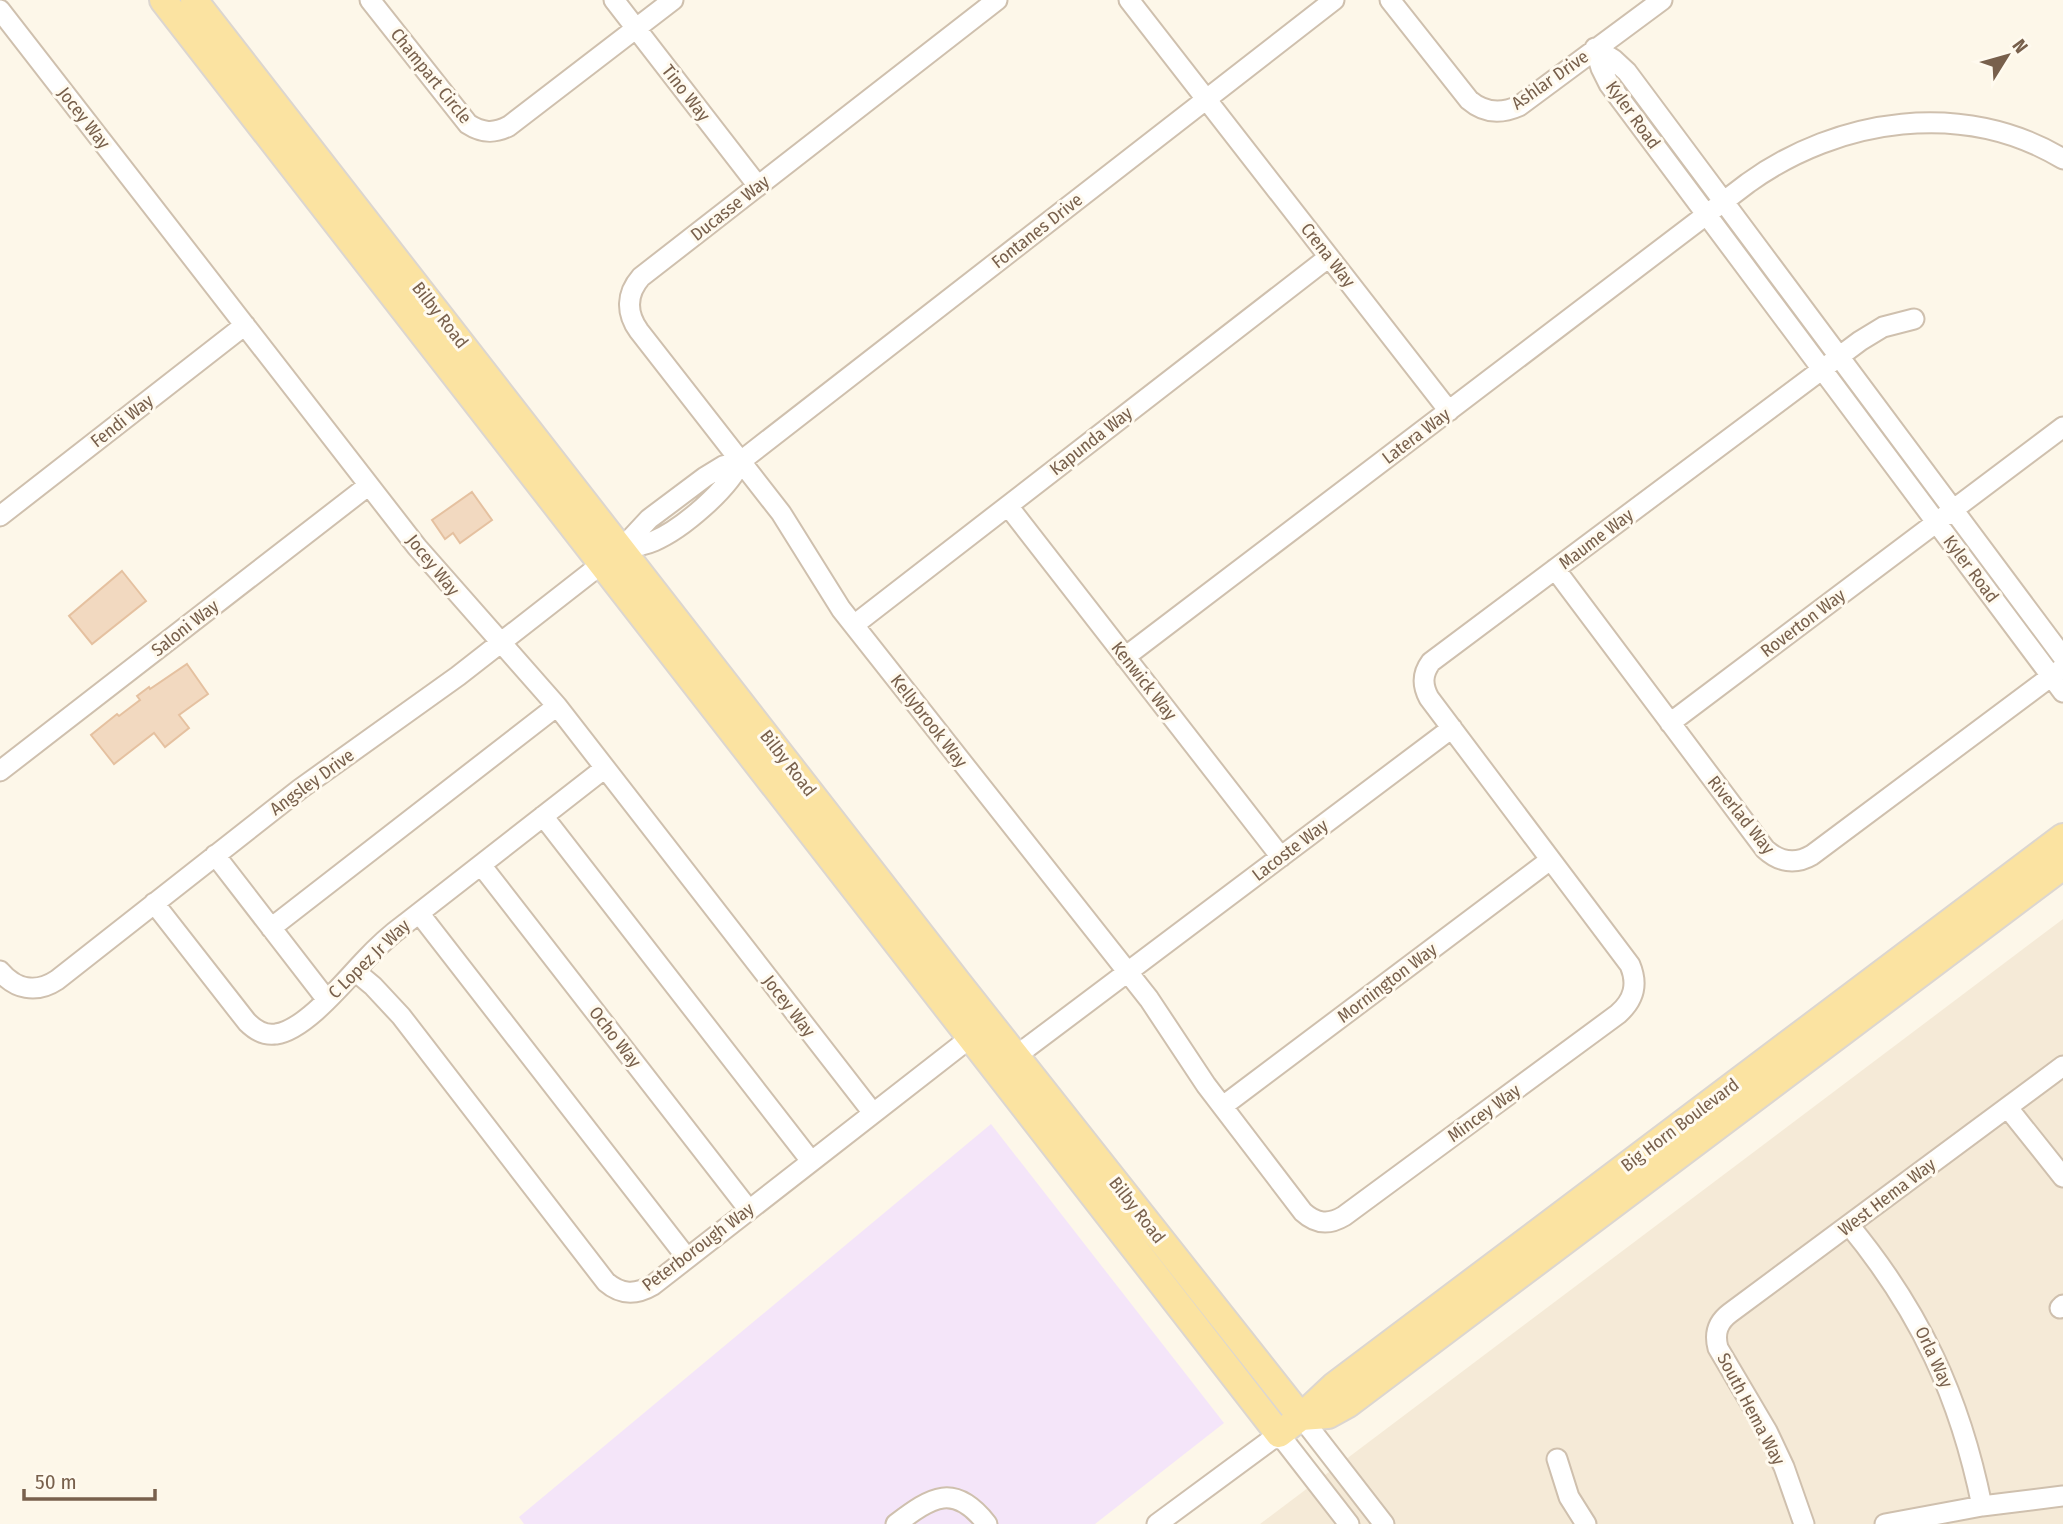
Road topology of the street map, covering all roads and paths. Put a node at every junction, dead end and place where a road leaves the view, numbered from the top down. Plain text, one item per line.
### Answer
1 (163, 0) edge
2 (194, 0) edge
3 (370, 0) edge
4 (614, 0) edge
5 (673, 0) edge
6 (997, 0) edge
7 (1129, 0) edge
8 (1334, 0) edge
9 (1390, 0) edge
10 (1662, 0) edge
11 (0, 10) edge
12 (636, 29) junction
13 (1595, 48) junction
14 (1206, 99) junction
15 (2063, 159) edge
16 (758, 186) junction
17 (1724, 202) junction
18 (1707, 215) junction
19 (1329, 257) junction
20 (1914, 319) dead end
21 (245, 325) junction
22 (1839, 356) junction
23 (1822, 369) junction
24 (1449, 411) junction
25 (2063, 428) edge
26 (741, 461) junction
27 (369, 485) junction
28 (1008, 506) junction
29 (1954, 510) junction
30 (0, 516) edge
31 (1937, 523) junction
32 (622, 548) junction
33 (601, 564) junction
34 (1555, 569) junction
35 (854, 625) junction
36 (501, 643) junction
37 (1125, 657) junction
38 (2063, 657) edge
39 (2059, 679) edge
40 (557, 706) junction
41 (1670, 723) junction
42 (1452, 729) junction
43 (605, 768) junction
44 (0, 771) edge
45 (543, 816) junction
46 (2063, 837) edge
47 (215, 855) junction
48 (1281, 857) junction
49 (1550, 860) junction
50 (481, 865) junction
51 (2063, 866) edge
52 (154, 903) junction
53 (419, 913) junction
54 (271, 928) junction
55 (0, 971) edge
56 (355, 971) junction
57 (1128, 972) junction
58 (327, 1000) junction
59 (970, 1038) junction
60 (1016, 1056) junction
61 (2063, 1066) edge
62 (1223, 1106) junction
63 (2007, 1108) junction
64 (873, 1113) junction
65 (811, 1161) junction
66 (2063, 1177) edge
67 (749, 1210) junction
68 (1849, 1225) junction
69 (687, 1258) junction
70 (1716, 1332) joint
71 (1301, 1417) junction
72 (1279, 1434) junction
73 (1557, 1459) dead end
74 (2063, 1496) edge
75 (1982, 1506) junction
76 (896, 1524) edge
77 (987, 1524) edge
78 (1157, 1524) edge
79 (1349, 1524) edge
80 (1384, 1524) edge
81 (1586, 1524) edge
82 (1804, 1524) edge
83 (1885, 1524) edge

1 - 33 main road, Bilby Road
2 - 32 main road, Bilby Road
3 - 12 street, Champart Circle
4 - 12 street, Tino Way
5 - 12 street, Champart Circle
6 - 16 street, Ducasse Way
7 - 14 street, Crena Way
8 - 14 street, Fontanes Drive
9 - 13 street, Ashlar Drive
10 - 13 street, Ashlar Drive
11 - 21 street, Jocey Way
12 - 16 street, Tino Way
13 - 17 street, Kyler Road
13 - 18 street, Kyler Road
14 - 19 street, Crena Way
14 - 26 street, Fontanes Drive
15 - 17 street, Latera Way
16 - 26 street, Ducasse Way
17 - 18 street, Latera Way
17 - 22 street, Kyler Road
18 - 23 street, Kyler Road
18 - 24 street, Latera Way
19 - 24 street, Crena Way
19 - 28 street, Kapunda Way
20 - 22 street, Maume Way
21 - 27 street, Jocey Way
21 - 30 street, Fendi Way
22 - 23 street, Maume Way
22 - 29 street, Kyler Road
23 - 31 street, Kyler Road
23 - 34 street, Maume Way
24 - 37 street, Latera Way
25 - 29 street, Roverton Way
26 - 32 street, Fontanes Drive
26 - 35 street, Kellybrook Way
27 - 36 street, Jocey Way
27 - 44 street, Saloni Way
28 - 35 street, Kapunda Way
28 - 37 street, Kenwick Way
29 - 31 street, Roverton Way
29 - 38 street, Kyler Road
31 - 39 street, Kyler Road
31 - 41 street, Roverton Way
32 - 33 street, Angsley Drive
32 - 60 main road, Bilby Road
33 - 36 street, Angsley Drive
33 - 59 main road, Bilby Road
34 - 41 street, Riverlad Way
34 - 42 street, Maume Way
35 - 57 street, Kellybrook Way
36 - 40 street, Jocey Way
36 - 47 street, Angsley Drive
37 - 48 street, Kenwick Way
39 - 41 street, Riverlad Way
40 - 43 street, Jocey Way
40 - 54 street
42 - 48 street, Lacoste Way
42 - 49 street, Mincey Way
43 - 45 street, C Lopez Jr Way
43 - 64 street, Jocey Way
45 - 50 street, C Lopez Jr Way
45 - 65 street
46 - 71 main road, Big Horn Boulevard
47 - 52 street, Angsley Drive
47 - 54 street
48 - 57 street, Lacoste Way
49 - 62 street, Mornington Way
49 - 62 street, Mincey Way
50 - 53 street, C Lopez Jr Way
50 - 67 street, Ocho Way
51 - 71 main road, Big Horn Boulevard
52 - 55 street, Angsley Drive
52 - 58 street, C Lopez Jr Way
53 - 56 street, C Lopez Jr Way
53 - 69 street
54 - 58 street
56 - 58 street, C Lopez Jr Way
56 - 69 street, Peterborough Way
57 - 60 street, Lacoste Way
57 - 62 street, Mincey Way
59 - 64 street, Peterborough Way
59 - 72 main road, Bilby Road
60 - 71 main road, Bilby Road
61 - 63 street, West Hema Way
63 - 66 street
63 - 68 street, West Hema Way
64 - 65 street, Peterborough Way
65 - 67 street, Peterborough Way
67 - 69 street, Peterborough Way
68 - 70 street, West Hema Way
68 - 75 street, Orla Way
70 - 82 street, South Hema Way
71 - 72 main road, Big Horn Boulevard
71 - 80 street, Bilby Road
72 - 78 street
72 - 79 street, Bilby Road
73 - 81 street
74 - 75 street
75 - 83 street
76 - 77 street

